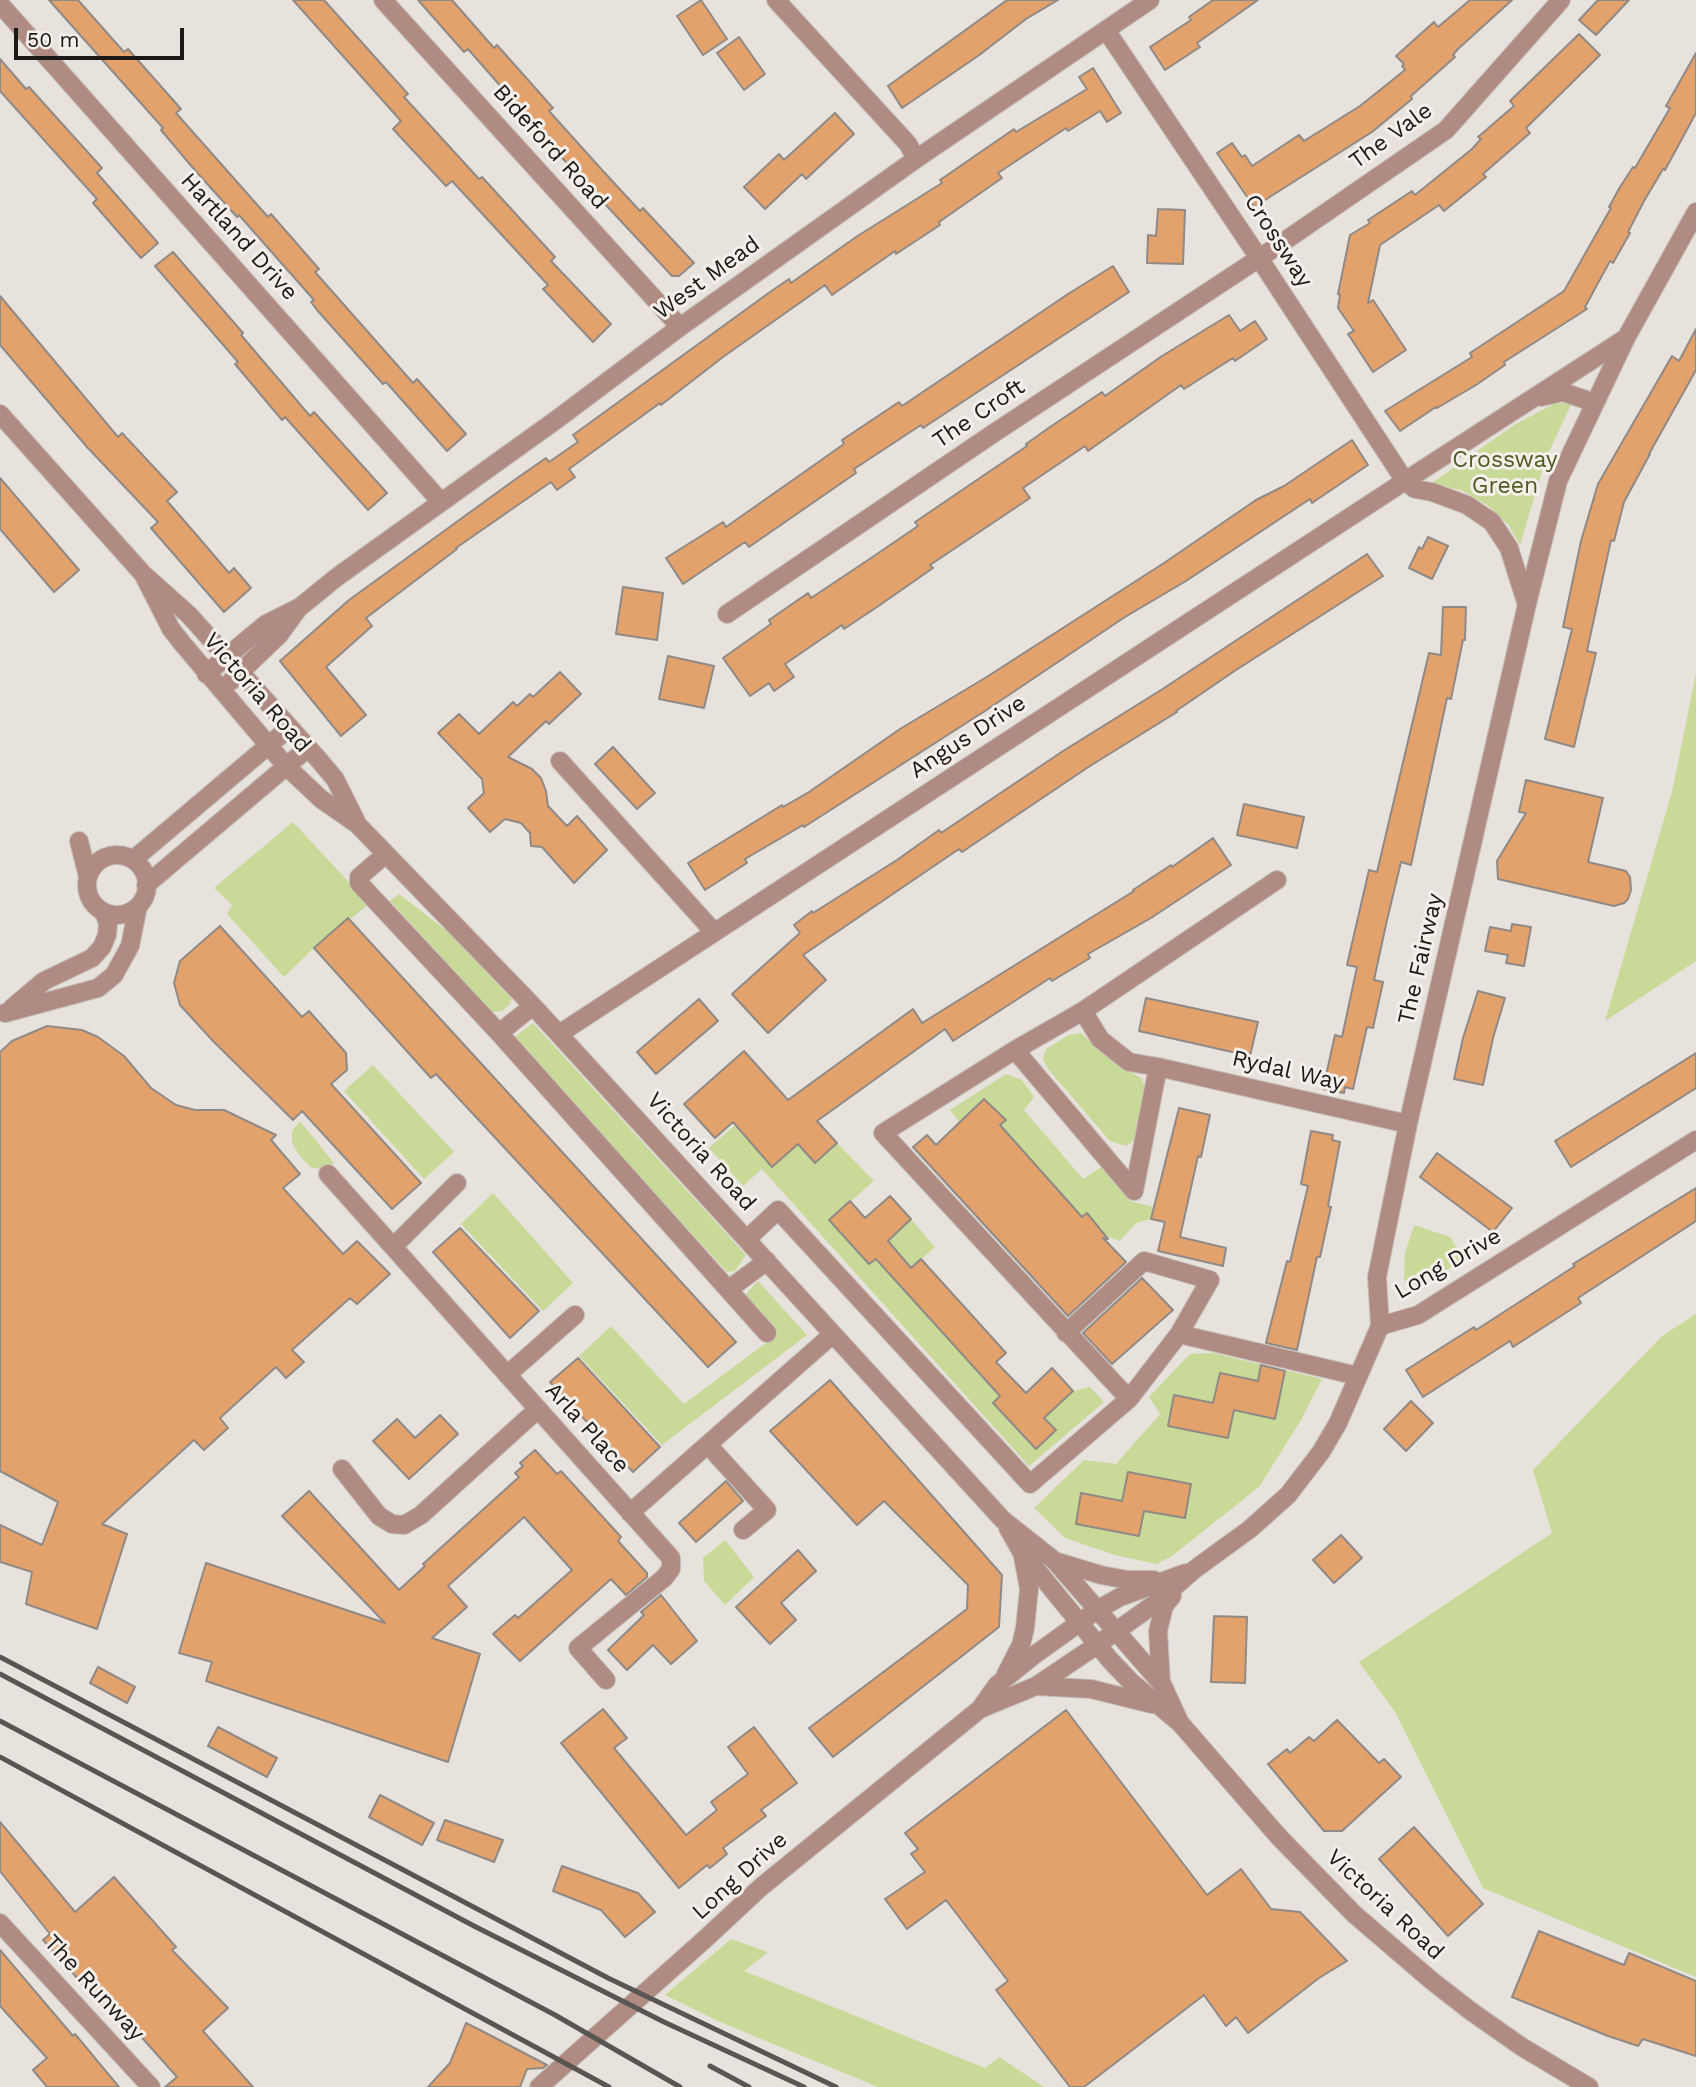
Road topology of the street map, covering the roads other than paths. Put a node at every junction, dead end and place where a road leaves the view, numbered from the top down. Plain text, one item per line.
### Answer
1 (383, 0) edge
2 (776, 0) edge
3 (1150, 0) edge
4 (1561, 0) edge
5 (0, 4) edge
6 (1106, 30) junction
7 (916, 159) junction
8 (1696, 212) edge
9 (1259, 258) junction
10 (680, 327) junction
11 (1626, 338) junction
12 (1595, 403) junction
13 (1524, 404) junction
14 (0, 414) edge
15 (1405, 481) junction
16 (441, 502) junction
17 (143, 574) junction
18 (1527, 604) junction
19 (300, 607) junction
20 (727, 614) dead end
21 (226, 657) junction
22 (240, 673) junction
23 (206, 674) junction
24 (221, 690) junction
25 (289, 728) junction
26 (269, 746) junction
27 (308, 748) junction
28 (560, 761) dead end
29 (286, 766) junction
30 (357, 824) junction
31 (386, 854) junction
32 (109, 856) junction
33 (134, 859) junction
34 (88, 877) junction
35 (1277, 880) dead end
36 (146, 885) junction
37 (138, 906) junction
38 (104, 912) junction
39 (714, 932) junction
40 (533, 1006) junction
41 (1083, 1011) junction
42 (2, 1015) edge
43 (499, 1033) junction
44 (559, 1034) junction
45 (1015, 1050) junction
46 (1158, 1067) junction
47 (1408, 1124) junction
48 (1696, 1140) edge
49 (328, 1174) dead end
50 (457, 1184) dead end
51 (747, 1239) junction
52 (393, 1247) junction
53 (767, 1261) junction
54 (729, 1289) junction
55 (575, 1315) dead end
56 (1380, 1326) junction
57 (767, 1333) dead end
58 (1066, 1333) junction
59 (833, 1334) junction
60 (1179, 1334) junction
61 (507, 1375) junction
62 (1358, 1376) junction
63 (1129, 1399) junction
64 (538, 1409) junction
65 (708, 1444) junction
66 (342, 1469) dead end
67 (630, 1513) junction
68 (1003, 1520) junction
69 (743, 1530) dead end
70 (1021, 1551) junction
71 (1055, 1561) junction
72 (1175, 1581) junction
73 (1097, 1610) junction
74 (1078, 1623) junction
75 (1116, 1632) junction
76 (1097, 1645) junction
77 (606, 1680) dead end
78 (1162, 1684) junction
79 (998, 1685) junction
80 (1036, 1686) junction
81 (1159, 1706) junction
82 (979, 1709) junction
83 (1180, 1723) junction
84 (0, 1923) edge
85 (151, 2087) edge
86 (539, 2087) edge
87 (1589, 2087) edge

1 - 10 street, Bideford Road
2 - 7 street
3 - 6 street, West Mead
4 - 9 street, The Vale
5 - 16 street, Hartland Drive
6 - 7 street, West Mead
6 - 9 street, Crossway
7 - 10 street, West Mead
8 - 11 street, The Fairway
9 - 15 street, Crossway
9 - 20 street, The Croft
10 - 16 street, West Mead
11 - 12 street, The Fairway
11 - 13 street, The Fairway
12 - 13 street, The Fairway
12 - 18 street, The Fairway
13 - 15 street, The Fairway
14 - 17 street, Victoria Road
15 - 18 street
15 - 39 street, Angus Drive
16 - 19 street, West Mead
17 - 21 street, Victoria Road
17 - 23 street, Victoria Road
18 - 47 street, The Fairway
19 - 21 street, West Mead
19 - 22 street, West Mead
21 - 22 street, Victoria Road
21 - 23 street, West Mead
22 - 24 street, West Mead
22 - 25 street, Victoria Road
23 - 24 street, Victoria Road
24 - 26 street, Victoria Road
25 - 26 street
25 - 27 street, Victoria Road
26 - 29 street, Victoria Road
26 - 33 street
27 - 29 street
27 - 30 street, Victoria Road
28 - 39 street
29 - 30 street, Victoria Road
29 - 36 street
30 - 31 street, Victoria Road
31 - 40 street, Victoria Road
31 - 43 street
32 - 33 street
32 - 34 street
32 - 34 street
33 - 36 street
34 - 38 street
35 - 41 street
36 - 37 street
37 - 38 street
37 - 42 street
38 - 42 street
39 - 44 street, Angus Drive
40 - 43 street
40 - 44 street, Victoria Road
41 - 45 street
41 - 46 street, Rydal Way
43 - 54 street
44 - 51 street, Victoria Road
45 - 46 street
45 - 58 street
46 - 47 street, Rydal Way
47 - 56 street, The Fairway
48 - 56 street, Long Drive
49 - 52 street, Arla Place
50 - 52 street
51 - 53 street, Victoria Road
51 - 63 street
52 - 61 street, Arla Place
53 - 54 street
53 - 59 street, Victoria Road
54 - 57 street
55 - 61 street
56 - 62 street, Long Drive
58 - 60 street
58 - 63 street
59 - 65 street
59 - 68 street, Victoria Road
60 - 62 street
60 - 63 street
61 - 64 street, Arla Place
62 - 72 street, Long Drive
64 - 66 street
64 - 67 street, Arla Place
65 - 67 street
65 - 69 street
67 - 77 street, Arla Place
68 - 70 street, Victoria Road
68 - 71 street, Victoria Road
70 - 74 street, Victoria Road
70 - 79 street
71 - 72 street
71 - 73 street, Victoria Road
72 - 73 street, Long Drive
72 - 75 street, Long Drive
72 - 78 street
73 - 74 street, Long Drive
73 - 75 street, Victoria Road
74 - 76 street, Victoria Road
74 - 79 street, Long Drive
75 - 76 street, Long Drive
75 - 78 street, Victoria Road
76 - 80 street, Long Drive
76 - 81 street, Victoria Road
78 - 83 street, Victoria Road
79 - 82 street, Long Drive
80 - 81 street
80 - 82 street, Long Drive
81 - 83 street, Victoria Road
82 - 86 street, Long Drive
83 - 87 street, Victoria Road
84 - 85 street, The Runway

